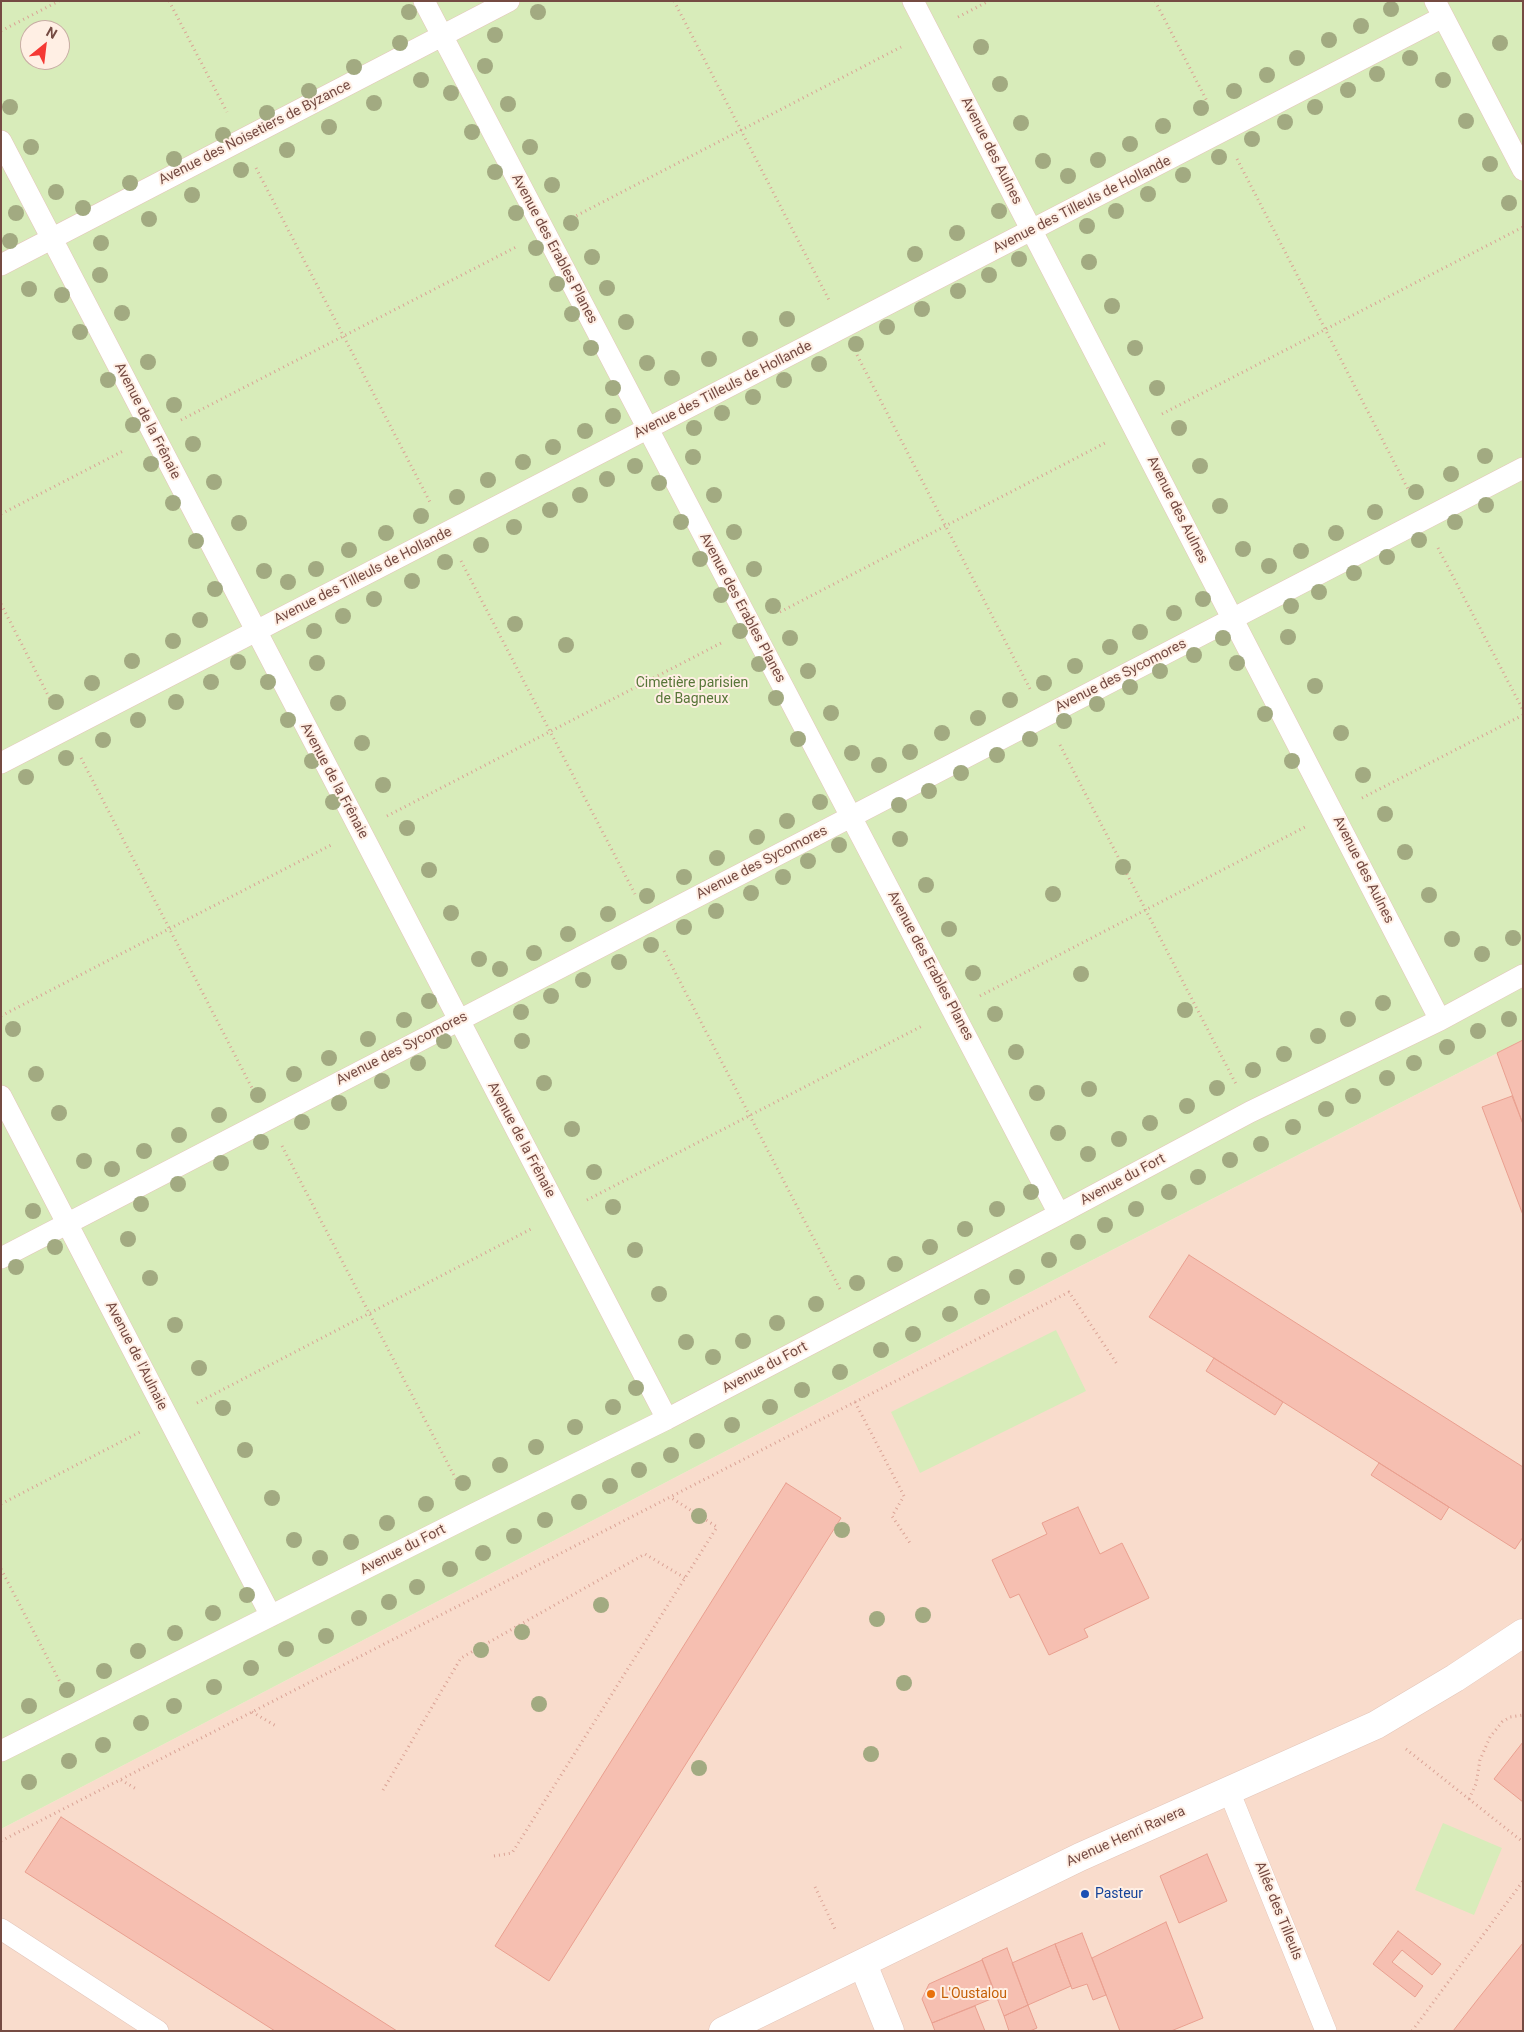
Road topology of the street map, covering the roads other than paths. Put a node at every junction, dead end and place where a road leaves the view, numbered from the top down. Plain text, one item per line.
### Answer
1 (424, 1) edge
2 (509, 1) edge
3 (913, 1) edge
4 (1439, 9) edge
5 (442, 36) junction
6 (1, 142) edge
7 (1523, 170) edge
8 (1032, 231) junction
9 (52, 238) junction
10 (1, 265) edge
11 (648, 429) junction
12 (1523, 468) edge
13 (1233, 618) junction
14 (256, 631) junction
15 (1, 763) edge
16 (851, 816) junction
17 (1523, 975) edge
18 (459, 1020) junction
19 (1440, 1020) junction
20 (1, 1096) edge
21 (1060, 1214) junction
22 (67, 1223) junction
23 (1, 1258) edge
24 (667, 1420) junction
25 (272, 1616) junction
26 (1523, 1633) edge
27 (1, 1751) edge
28 (1229, 1791) junction
29 (1, 1929) edge
30 (863, 1964) junction
31 (158, 2031) edge
32 (723, 2031) edge
33 (890, 2031) edge
34 (1326, 2031) edge

1 - 5 lane, Avenue des Erables Planes
2 - 5 lane, Avenue des Noisetiers de Byzance
3 - 8 lane, Avenue des Aulnes
4 - 7 lane
4 - 8 lane, Avenue des Tilleuls de Hollande
5 - 9 lane, Avenue des Noisetiers de Byzance
5 - 11 lane, Avenue des Erables Planes
6 - 9 lane, Avenue de la Frênaie
8 - 11 lane, Avenue des Tilleuls de Hollande
8 - 13 lane, Avenue des Aulnes
9 - 10 lane, Avenue des Noisetiers de Byzance
9 - 14 lane, Avenue de la Frênaie
11 - 14 lane, Avenue des Tilleuls de Hollande
11 - 16 lane, Avenue des Erables Planes
12 - 13 lane, Avenue des Sycomores
13 - 16 lane, Avenue des Sycomores
13 - 19 lane, Avenue des Aulnes
14 - 15 lane, Avenue des Tilleuls de Hollande
14 - 18 lane, Avenue de la Frênaie
16 - 18 lane, Avenue des Sycomores
16 - 21 lane, Avenue des Erables Planes
17 - 19 lane, Avenue du Fort
18 - 22 lane, Avenue des Sycomores
18 - 24 lane, Avenue de la Frênaie
19 - 21 lane, Avenue du Fort
20 - 22 lane, Avenue de l'Aulnaie
21 - 24 lane, Avenue du Fort
22 - 23 lane, Avenue des Sycomores
22 - 25 lane, Avenue de l'Aulnaie
24 - 25 lane, Avenue du Fort
25 - 27 lane, Avenue du Fort
26 - 28 street, Avenue Henri Ravera
28 - 30 street, Avenue Henri Ravera
28 - 34 lane, Allée des Tilleuls
29 - 31 lane
30 - 32 street, Avenue Henri Ravera
30 - 33 street

